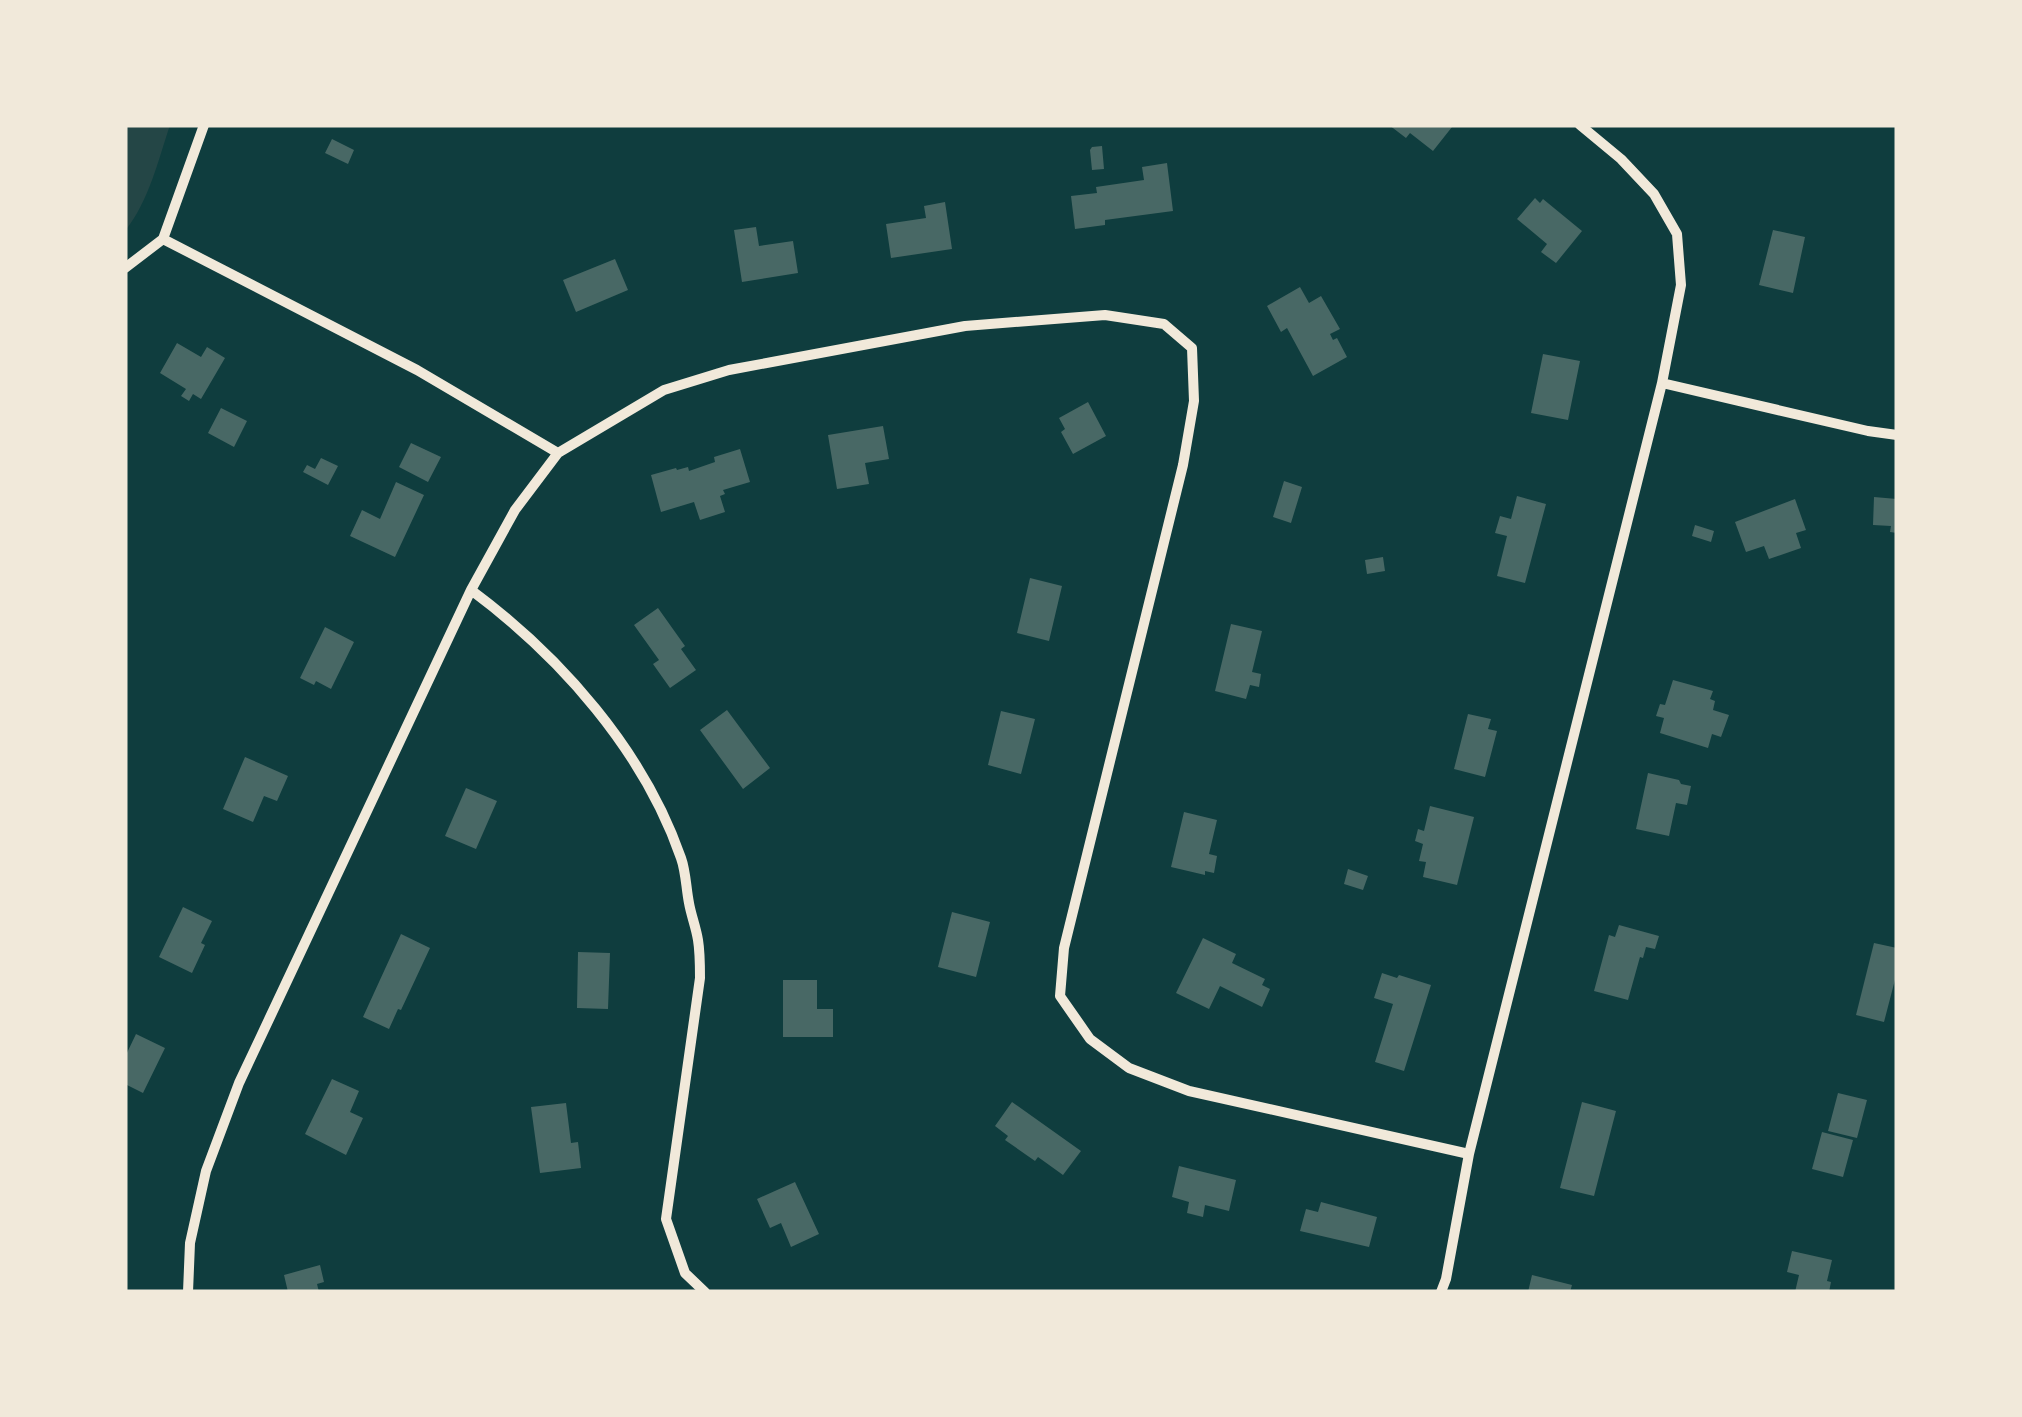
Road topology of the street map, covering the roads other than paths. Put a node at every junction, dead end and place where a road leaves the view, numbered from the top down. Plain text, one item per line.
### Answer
1 (204, 125) edge
2 (1580, 125) edge
3 (164, 239) junction
4 (125, 268) edge
5 (1662, 383) junction
6 (1897, 435) edge
7 (558, 452) junction
8 (471, 590) junction
9 (1469, 1154) junction
10 (188, 1292) edge
11 (705, 1292) edge
12 (1441, 1292) edge

1 - 3 street
2 - 5 street
3 - 4 street
3 - 7 street
5 - 6 street
5 - 9 street
7 - 8 street
7 - 9 street
8 - 10 street
8 - 11 street
9 - 12 street

